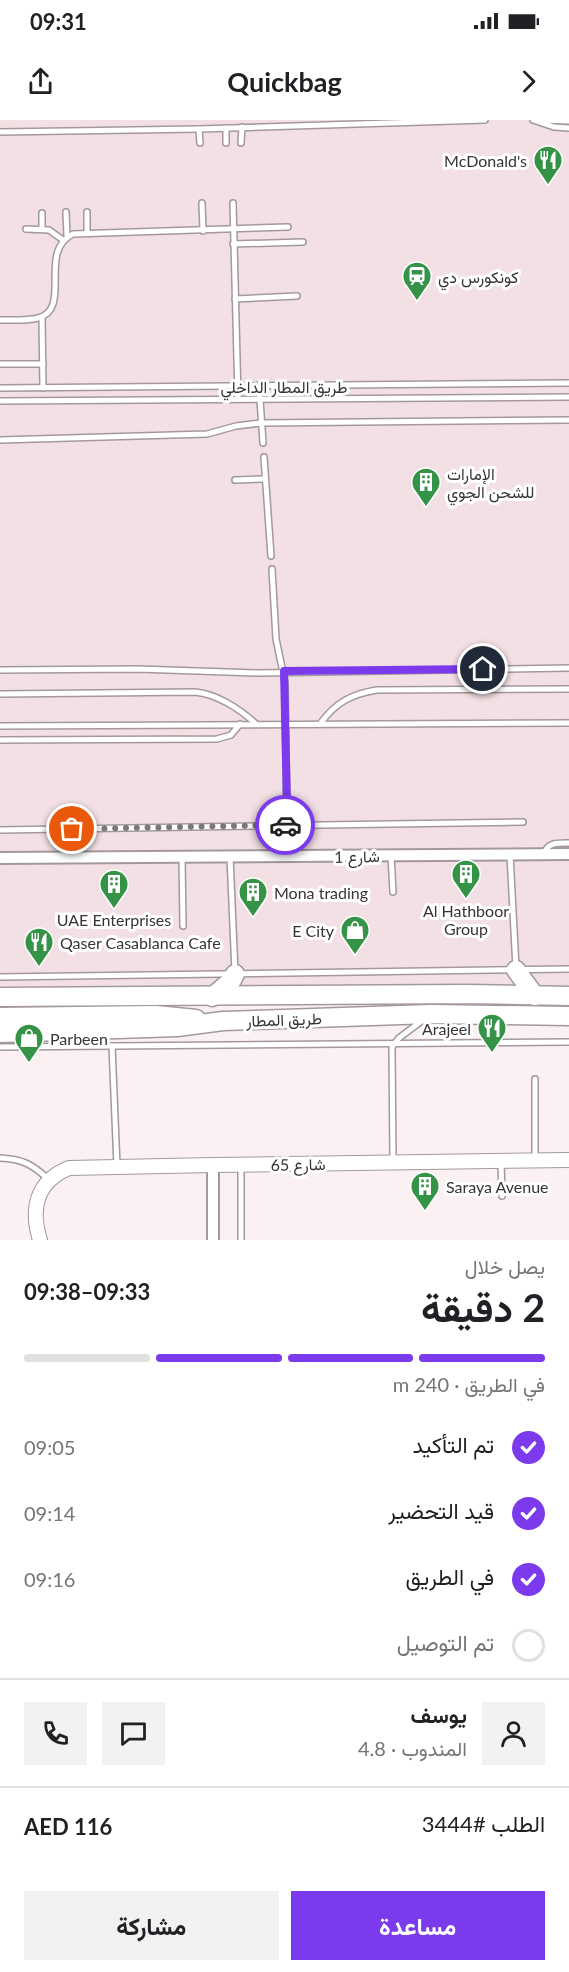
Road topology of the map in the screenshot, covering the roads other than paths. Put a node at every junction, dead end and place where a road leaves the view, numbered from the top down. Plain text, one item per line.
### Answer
1 (470, 120) edge
2 (485, 120) edge
3 (533, 120) edge
4 (540, 120) edge
5 (569, 121) edge
6 (242, 127) junction
7 (226, 128) junction
8 (199, 129) junction
9 (569, 129) edge
10 (0, 132) edge
11 (200, 143) dead end
12 (226, 143) dead end
13 (241, 143) dead end
14 (202, 203) dead end
15 (233, 203) dead end
16 (66, 212) dead end
17 (42, 213) dead end
18 (87, 213) dead end
19 (288, 227) dead end
20 (26, 229) dead end
21 (42, 229) junction
22 (232, 230) junction
23 (203, 231) junction
24 (87, 232) junction
25 (65, 238) junction
26 (303, 242) dead end
27 (233, 244) junction
28 (297, 297) dead end
29 (235, 299) junction
30 (42, 317) junction
31 (0, 320) edge
32 (0, 364) edge
33 (43, 364) junction
34 (569, 384) edge
35 (237, 386) junction
36 (259, 386) junction
37 (0, 388) edge
38 (44, 388) junction
39 (569, 397) edge
40 (238, 398) junction
41 (259, 398) junction
42 (0, 401) edge
43 (569, 420) edge
44 (261, 423) junction
45 (0, 440) edge
46 (263, 443) dead end
47 (264, 457) dead end
48 (265, 479) junction
49 (234, 480) dead end
50 (271, 556) dead end
51 (272, 569) dead end
52 (569, 668) edge
53 (0, 670) edge
54 (284, 671) junction
55 (569, 689) edge
56 (0, 694) edge
57 (569, 723) edge
58 (240, 724) junction
59 (256, 724) junction
60 (285, 724) junction
61 (320, 724) junction
62 (0, 726) edge
63 (0, 740) edge
64 (523, 822) dead end
65 (287, 825) junction
66 (0, 830) edge
67 (569, 843) edge
68 (510, 854) junction
69 (544, 854) junction
70 (569, 854) edge
71 (391, 855) junction
72 (182, 857) junction
73 (230, 857) junction
74 (0, 858) edge
75 (393, 892) dead end
76 (183, 926) dead end
77 (569, 969) edge
78 (516, 970) junction
79 (235, 974) junction
80 (0, 977) edge
81 (212, 996) junction
82 (535, 996) junction
83 (569, 996) edge
84 (0, 998) edge
85 (431, 1014) junction
86 (569, 1016) edge
87 (0, 1017) edge
88 (210, 1023) junction
89 (569, 1041) edge
90 (1, 1043) edge
91 (394, 1044) junction
92 (112, 1046) junction
93 (535, 1079) dead end
94 (0, 1158) edge
95 (569, 1160) edge
96 (501, 1161) junction
97 (535, 1161) junction
98 (393, 1163) junction
99 (241, 1164) junction
100 (213, 1165) junction
101 (117, 1166) junction
102 (49, 1180) junction
103 (502, 1196) dead end
104 (40, 1240) edge
105 (213, 1240) edge
106 (241, 1240) edge

1 - 2 lane
1 - 6 lane
3 - 9 lane
4 - 5 lane
6 - 7 lane
6 - 13 lane
7 - 8 lane
7 - 12 lane
8 - 10 lane
8 - 11 lane
14 - 23 lane
15 - 22 lane
16 - 25 lane
17 - 21 lane
18 - 24 lane
19 - 22 lane
20 - 21 lane
21 - 25 lane
22 - 23 lane
22 - 27 lane
23 - 24 lane
24 - 25 lane
25 - 30 lane
26 - 27 lane
27 - 29 lane
28 - 29 lane
29 - 35 lane
30 - 31 lane
30 - 33 lane
32 - 33 lane
33 - 38 lane
34 - 36 lane, طريق المطار الداخلي
35 - 36 lane, طريق المطار الداخلي
35 - 38 lane, طريق المطار الداخلي
35 - 40 lane
36 - 41 lane
37 - 38 lane, طريق المطار الداخلي
39 - 41 lane
40 - 41 lane
40 - 42 lane
41 - 44 lane
43 - 44 lane
44 - 45 lane
44 - 46 lane
47 - 48 lane
48 - 49 lane
48 - 50 lane
51 - 54 lane
52 - 54 lane
53 - 54 lane
54 - 60 lane
55 - 61 lane
56 - 59 lane
57 - 61 lane
58 - 59 lane
58 - 62 lane
58 - 63 lane
59 - 60 lane
60 - 61 lane
60 - 65 lane
64 - 65 lane
65 - 66 lane
67 - 69 lane
68 - 69 street, شارع 1
68 - 71 street, شارع 1
68 - 78 lane
69 - 70 street, شارع 1
71 - 73 street, شارع 1
71 - 75 lane
72 - 73 street, شارع 1
72 - 74 street, شارع 1
72 - 76 lane
73 - 79 lane
77 - 78 lane
78 - 79 lane
78 - 82 highway
79 - 80 lane
79 - 81 highway
81 - 82 highway, طريق المطار
81 - 84 highway, طريق المطار
82 - 83 highway, طريق المطار
85 - 86 highway, طريق المطار
85 - 88 highway, طريق المطار
85 - 91 lane
87 - 88 highway
88 - 90 highway, طريق المطار
89 - 91 lane
90 - 92 lane
91 - 92 lane
91 - 98 lane
92 - 101 lane
93 - 97 lane
94 - 102 lane
95 - 97 street, شارع 65
96 - 97 street, شارع 65
96 - 98 street, شارع 65
96 - 103 lane
98 - 99 street, شارع 65
99 - 100 street, شارع 65
99 - 106 lane
100 - 101 street, شارع 65
100 - 105 street
101 - 102 street, شارع 65
102 - 104 street

